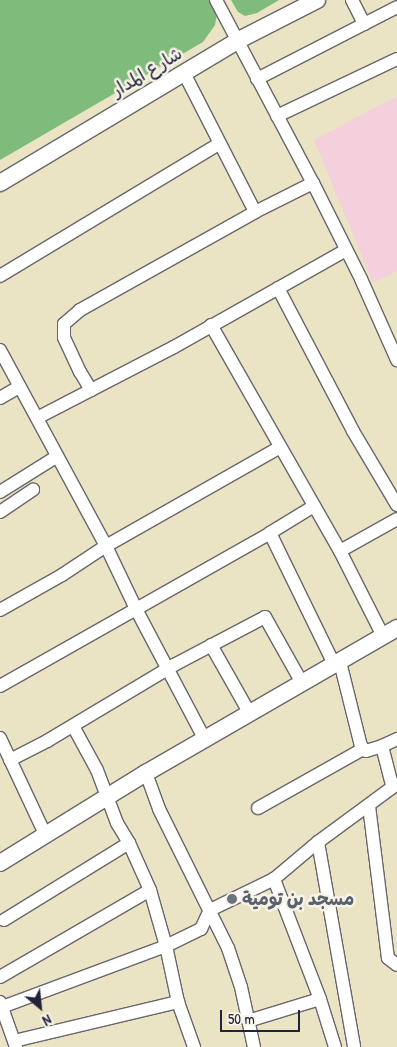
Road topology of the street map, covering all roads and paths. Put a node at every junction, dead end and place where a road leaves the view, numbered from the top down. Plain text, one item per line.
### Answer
1 (216, 0) edge
2 (317, 0) edge
3 (352, 0) edge
4 (397, 7) edge
5 (364, 24) junction
6 (237, 41) junction
7 (397, 59) edge
8 (184, 72) junction
9 (257, 78) junction
10 (277, 116) junction
11 (219, 144) junction
12 (0, 182) edge
13 (313, 183) junction
14 (254, 212) junction
15 (346, 250) junction
16 (0, 276) edge
17 (278, 288) junction
18 (211, 325) junction
19 (392, 335) edge
20 (0, 350) edge
21 (397, 360) edge
22 (19, 387) junction
23 (92, 390) junction
24 (0, 398) edge
25 (37, 418) junction
26 (280, 447) junction
27 (56, 457) junction
28 (33, 490) dead end
29 (0, 492) edge
30 (397, 505) edge
31 (314, 506) junction
32 (0, 512) edge
33 (397, 519) edge
34 (270, 533) junction
35 (106, 546) junction
36 (340, 551) junction
37 (136, 609) junction
38 (0, 610) edge
39 (390, 632) edge
40 (211, 645) junction
41 (337, 663) junction
42 (168, 668) junction
43 (302, 683) junction
44 (0, 686) edge
45 (250, 714) junction
46 (73, 726) junction
47 (0, 738) edge
48 (397, 739) edge
49 (205, 740) junction
50 (382, 746) junction
51 (363, 749) junction
52 (10, 760) junction
53 (146, 774) junction
54 (395, 784) edge
55 (106, 798) junction
56 (369, 806) junction
57 (258, 808) dead end
58 (45, 834) junction
59 (318, 842) junction
60 (130, 843) junction
61 (0, 863) edge
62 (274, 879) junction
63 (150, 890) junction
64 (210, 910) junction
65 (4, 920) dead end
66 (166, 946) junction
67 (397, 965) edge
68 (0, 977) edge
69 (320, 998) junction
70 (178, 1002) junction
71 (1, 1004) edge
72 (248, 1021) junction
73 (15, 1044) edge
74 (194, 1047) edge
75 (254, 1047) edge
76 (334, 1047) edge
77 (354, 1047) edge

1 - 6 street
2 - 6 street, شارع المدار
3 - 5 street
4 - 5 street
5 - 9 street
6 - 8 street, شارع المدار
6 - 9 street
7 - 10 street
8 - 11 street
8 - 12 street, شارع المدار
9 - 10 street
10 - 13 street
11 - 14 street
11 - 16 street
13 - 14 street
13 - 15 street
14 - 23 street
15 - 17 street
15 - 19 street
17 - 18 street
17 - 30 street
18 - 23 street
18 - 26 street
19 - 21 street
20 - 22 street
22 - 24 street
22 - 25 street
23 - 25 street
25 - 27 street
26 - 31 street
26 - 35 street
27 - 29 street
27 - 35 street
28 - 32 street
31 - 34 street
31 - 36 street
33 - 36 street
34 - 37 street
34 - 41 street
35 - 37 street
35 - 38 street
36 - 39 street
37 - 42 street
37 - 44 street
39 - 41 street
40 - 42 street
40 - 43 street
40 - 45 street
41 - 43 street
41 - 51 street
42 - 46 street
42 - 49 street
43 - 45 street
45 - 49 street
46 - 52 street
46 - 55 street
47 - 52 street
48 - 50 street
49 - 53 street
50 - 51 street
50 - 54 street
51 - 57 street
52 - 58 street
53 - 55 street
53 - 64 street
54 - 56 street
55 - 58 street
55 - 60 street
56 - 59 street
56 - 67 street
58 - 61 street
59 - 62 street
59 - 77 street
60 - 63 street
60 - 65 street
62 - 64 street
62 - 69 street
63 - 66 street
63 - 68 street
64 - 66 street
64 - 72 street
66 - 70 street
66 - 71 street
69 - 72 street
69 - 76 street
70 - 73 street
70 - 74 street
71 - 73 street
72 - 75 street

